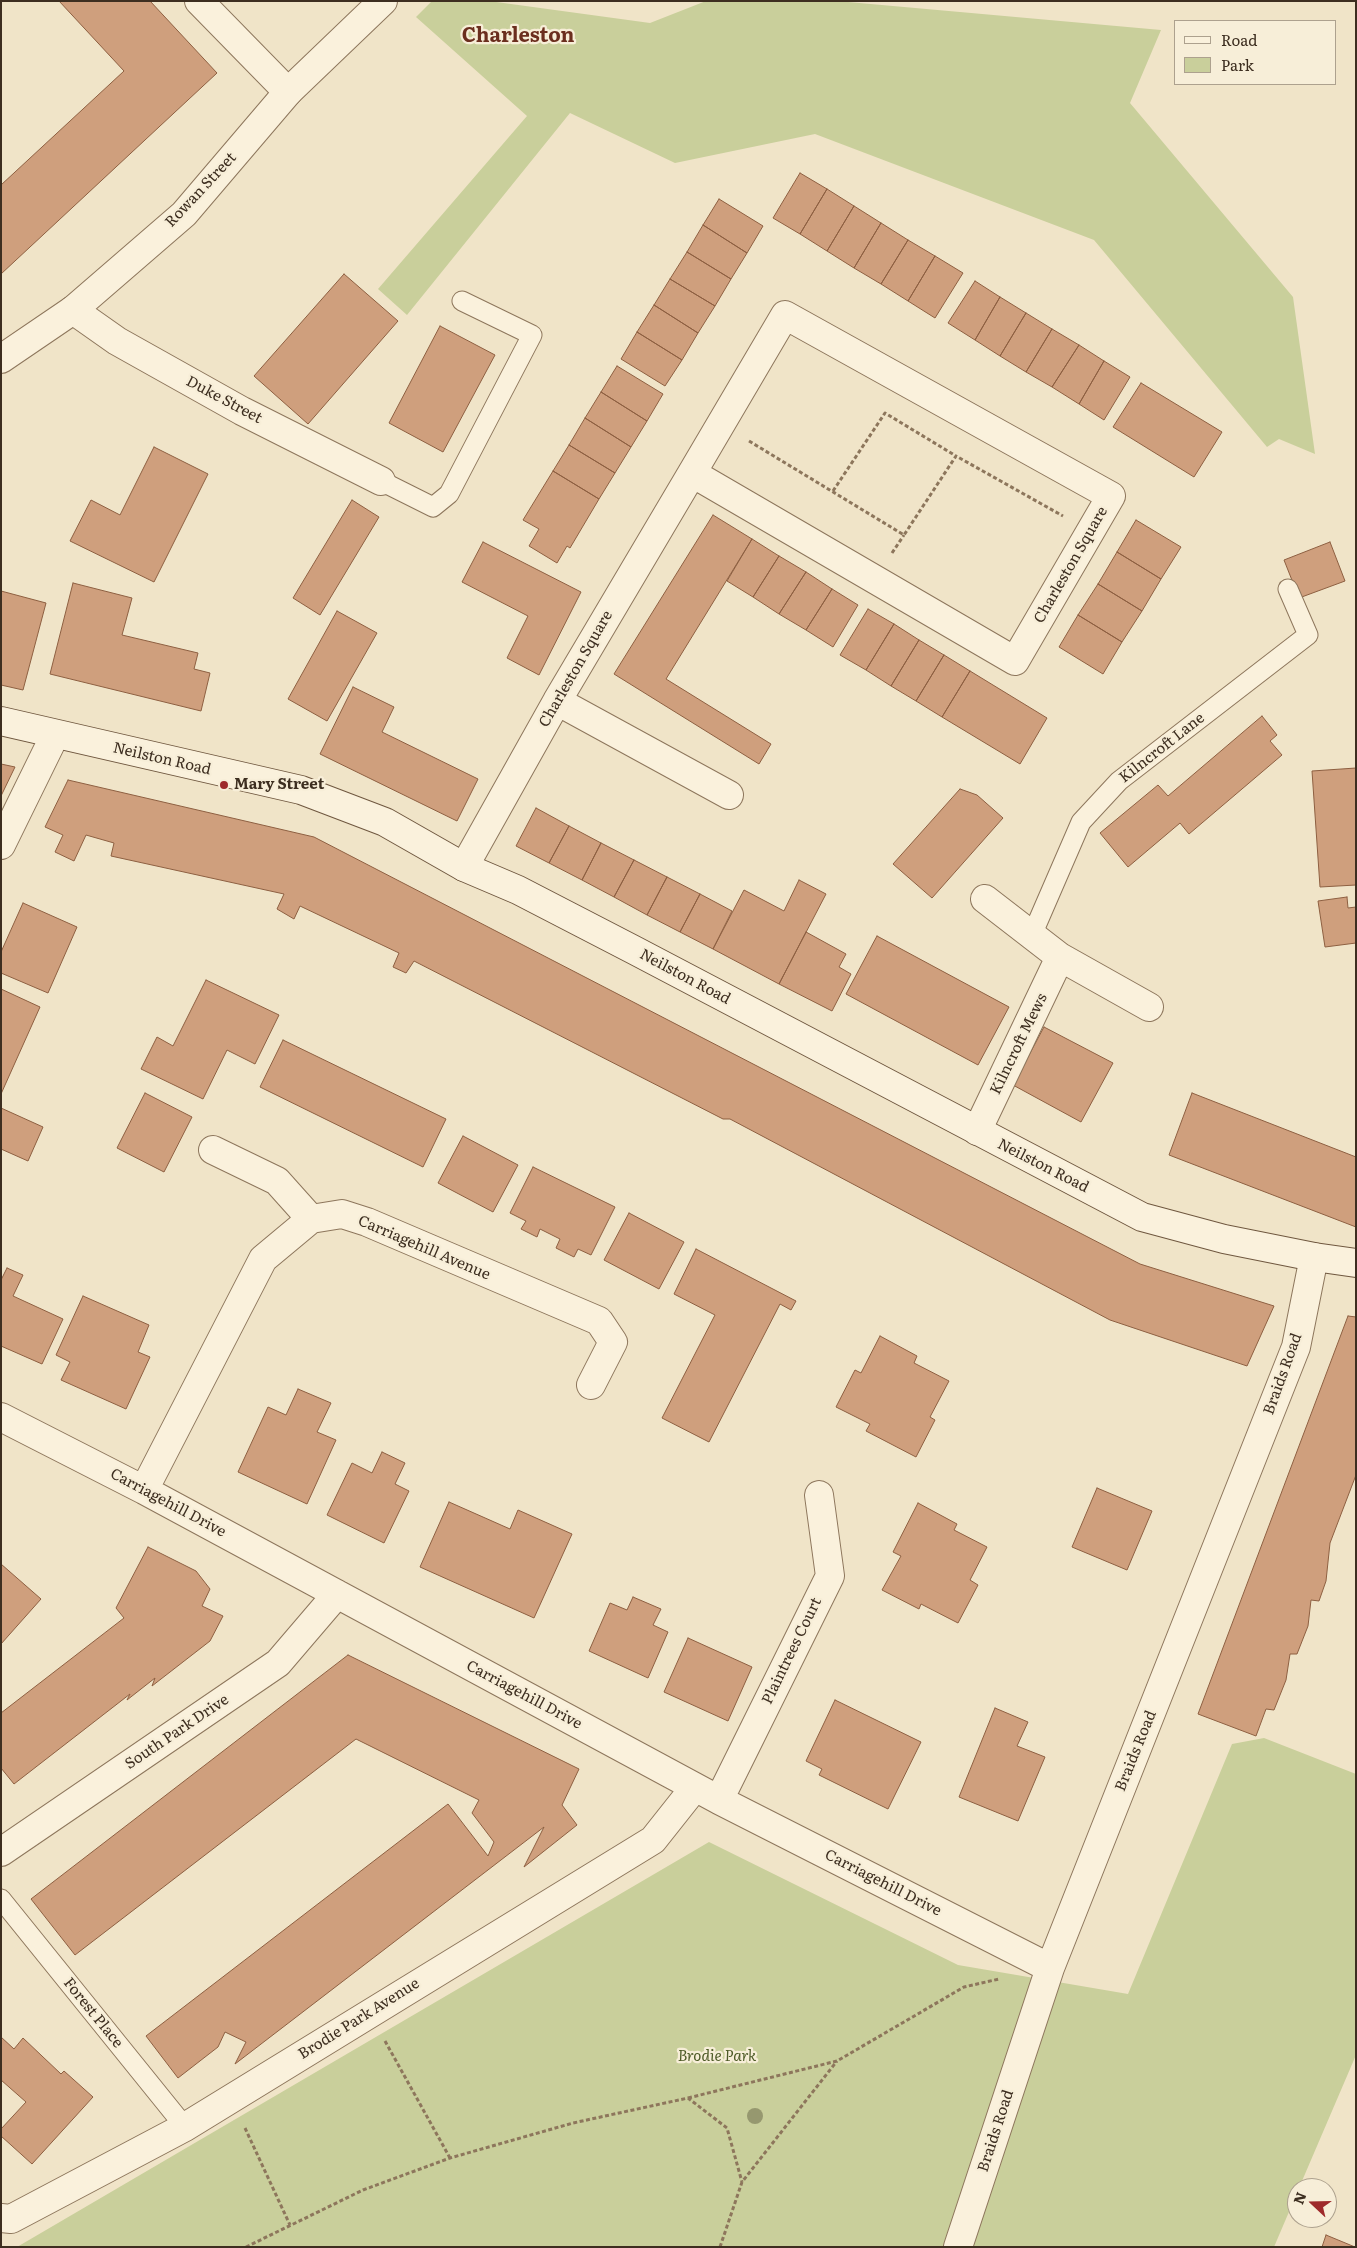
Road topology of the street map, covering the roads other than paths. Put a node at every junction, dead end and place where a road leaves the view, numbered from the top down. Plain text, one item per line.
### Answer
1 (199, 1) edge
2 (383, 1) edge
3 (288, 92) junction
4 (462, 301) dead end
5 (73, 310) junction
6 (1, 359) edge
7 (692, 473) junction
8 (381, 481) joint
9 (1288, 590) dead end
10 (558, 701) junction
11 (1, 721) edge
12 (55, 735) junction
13 (729, 795) dead end
14 (1, 846) edge
15 (464, 867) junction
16 (985, 899) dead end
17 (1032, 935) junction
18 (1060, 957) junction
19 (1149, 1007) dead end
20 (977, 1131) junction
21 (213, 1150) dead end
22 (310, 1219) junction
23 (1314, 1258) junction
24 (1356, 1263) edge
25 (591, 1385) dead end
26 (1, 1417) edge
27 (144, 1490) junction
28 (819, 1495) dead end
29 (337, 1594) junction
30 (695, 1787) junction
31 (719, 1800) junction
32 (1, 1852) edge
33 (1, 1899) edge
34 (1050, 1968) junction
35 (185, 2127) junction
36 (1, 2218) edge
37 (958, 2247) edge

1 - 3 street
2 - 3 street, Rowan Street
3 - 5 street, Rowan Street
4 - 8 lane
5 - 6 street, Rowan Street
5 - 8 street, Duke Street
7 - 7 street, Charleston Square
7 - 10 street, Charleston Square
9 - 17 lane, Kilncroft Lane
10 - 13 street
10 - 15 street, Charleston Square
11 - 12 street, Neilston Road
12 - 14 street
12 - 15 street, Neilston Road
15 - 20 street, Neilston Road
16 - 17 street
17 - 18 street
18 - 19 street
18 - 20 street, Kilncroft Mews
20 - 23 street, Neilston Road
21 - 22 street
22 - 25 street, Carriagehill Avenue
22 - 27 street
23 - 24 street, Neilston Road
23 - 34 street, Braids Road
26 - 27 street, Carriagehill Drive
27 - 29 street, Carriagehill Drive
28 - 31 street, Plaintrees Court
29 - 30 street, Carriagehill Drive
29 - 32 street, South Park Drive
30 - 31 street, Carriagehill Drive
30 - 35 street, Brodie Park Avenue
31 - 34 street, Carriagehill Drive
33 - 35 lane, Forest Place
34 - 37 street, Braids Road
35 - 36 street, Brodie Park Avenue

